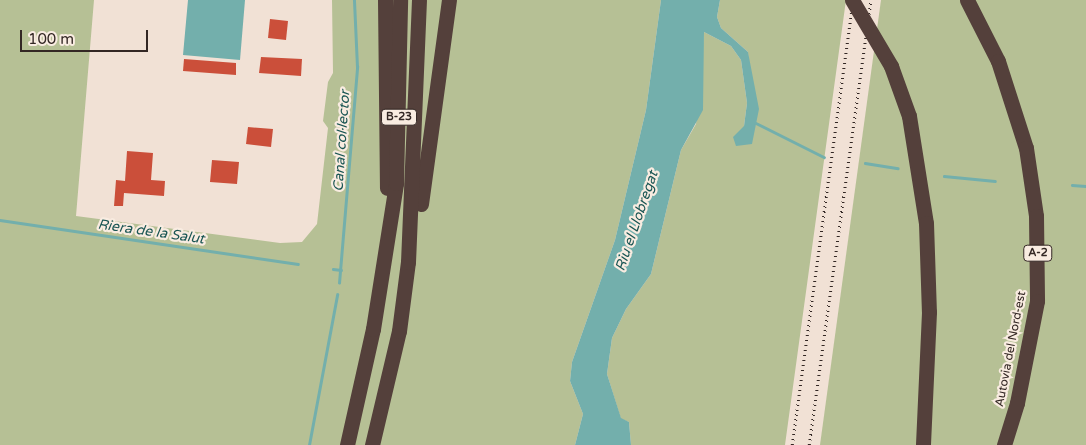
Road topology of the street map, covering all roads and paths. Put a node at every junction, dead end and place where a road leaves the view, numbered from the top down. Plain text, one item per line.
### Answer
1 (385, 0) edge
2 (400, 0) edge
3 (418, 0) edge
4 (449, 0) edge
5 (852, 0) edge
6 (967, 0) edge
7 (388, 233) junction
8 (408, 262) junction
9 (347, 445) edge
10 (372, 445) edge
11 (923, 445) edge
12 (1004, 445) edge

1 - 7 highway
2 - 7 highway, B-23
3 - 8 highway, B-23
4 - 8 highway
5 - 11 highway, bridge
6 - 12 highway, Autovia del Nord-est / A-2
7 - 9 highway, B-23
8 - 10 highway, B-23

